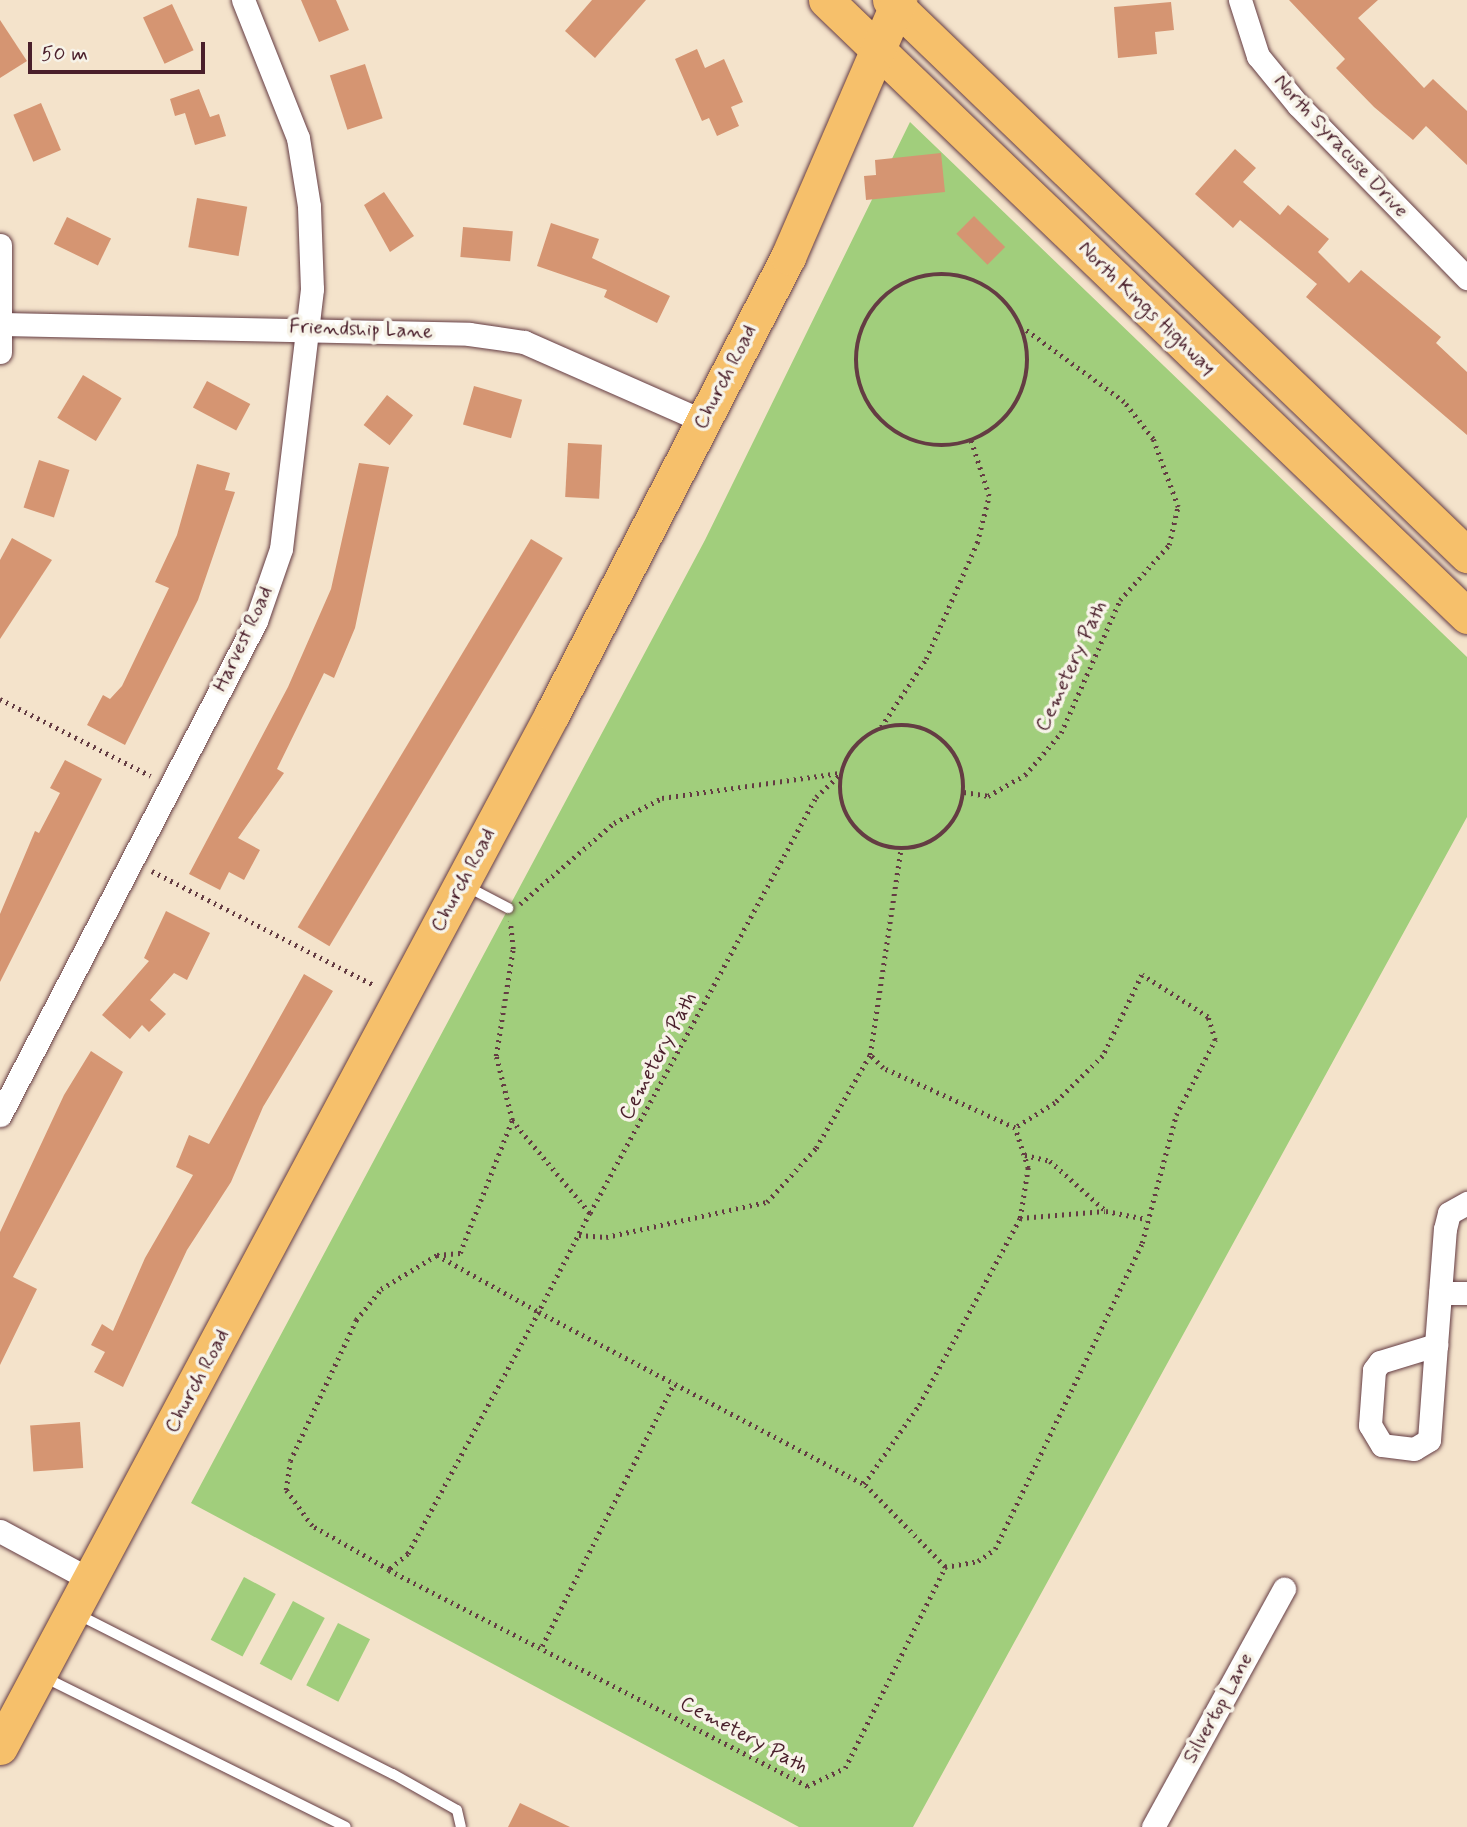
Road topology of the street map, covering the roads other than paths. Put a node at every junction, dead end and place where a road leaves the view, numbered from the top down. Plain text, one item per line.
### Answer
1 (243, 0) edge
2 (826, 0) edge
3 (1240, 0) edge
4 (895, 2) edge
5 (877, 50) junction
6 (0, 245) edge
7 (1467, 278) edge
8 (2, 324) junction
9 (309, 326) junction
10 (0, 352) edge
11 (703, 421) junction
12 (1467, 555) edge
13 (1467, 616) edge
14 (462, 884) junction
15 (508, 908) road end
16 (0, 1115) edge
17 (1467, 1203) edge
18 (1440, 1293) junction
19 (1467, 1293) edge
20 (1436, 1345) junction
21 (0, 1531) edge
22 (91, 1580) junction
23 (1284, 1588) dead end
24 (73, 1613) junction
25 (39, 1675) junction
26 (0, 1746) edge
27 (346, 1827) edge
28 (461, 1827) edge
29 (1153, 1827) edge

1 - 9 street, Harvest Road
2 - 5 main road, North Kings Highway
3 - 7 street, North Syracuse Drive
4 - 5 main road, Church Road
4 - 12 main road, North Kings Highway
5 - 11 main road, Church Road
5 - 13 main road, North Kings Highway
6 - 8 street
8 - 9 street, Friendship Lane
8 - 10 street
9 - 11 street, Friendship Lane
9 - 16 street, Harvest Road
11 - 14 main road, Church Road
14 - 15 lane
14 - 22 main road, Church Road
17 - 18 street
18 - 19 street
18 - 20 street
20 - 20 street
21 - 22 street
22 - 24 main road, Church Road
23 - 29 street, Silvertop Lane
24 - 25 main road, Church Road
24 - 28 lane
25 - 26 main road, Church Road
25 - 27 lane

